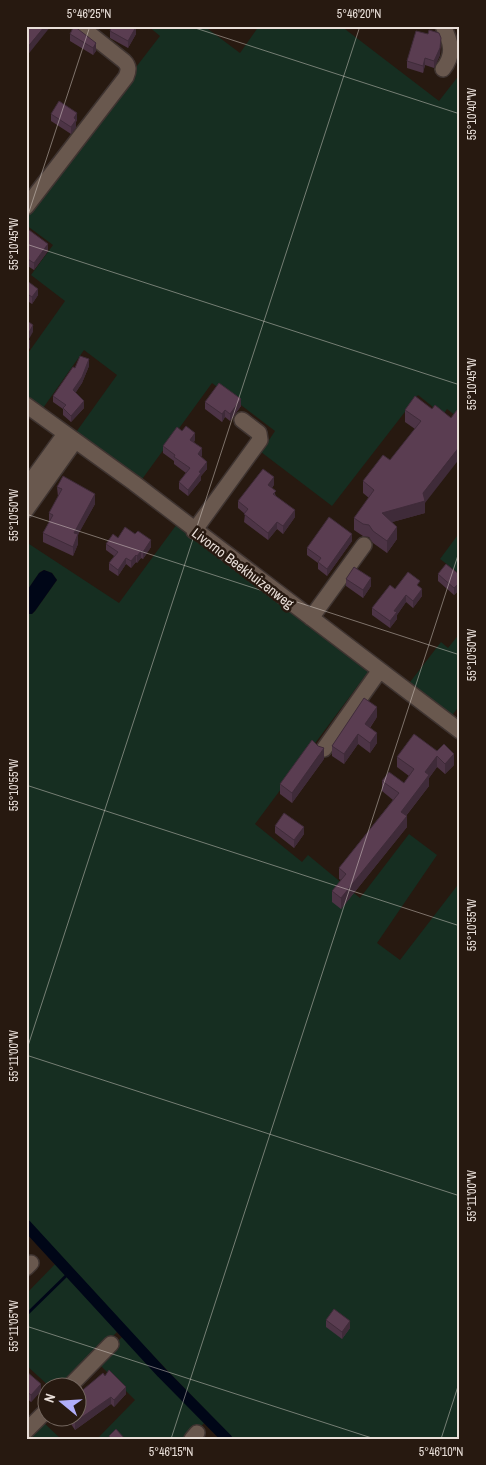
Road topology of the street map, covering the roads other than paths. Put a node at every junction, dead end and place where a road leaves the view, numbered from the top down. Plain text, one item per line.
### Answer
1 (80, 26) edge
2 (443, 26) edge
3 (443, 69) dead end
4 (26, 207) edge
5 (26, 405) edge
6 (242, 420) dead end
7 (70, 438) junction
8 (26, 488) edge
9 (26, 510) edge
10 (194, 530) junction
11 (364, 545) dead end
12 (311, 618) junction
13 (380, 670) junction
14 (460, 731) edge
15 (324, 749) edge
16 (111, 1344) dead end
17 (78, 1378) edge
18 (38, 1419) edge
19 (26, 1431) edge

1 - 4 street
2 - 3 street
5 - 7 street, Livorno Beekhuizenweg
6 - 10 street
7 - 8 street
7 - 9 street
7 - 10 street, Livorno Beekhuizenweg
10 - 12 street, Livorno Beekhuizenweg
11 - 12 street
12 - 13 street, Livorno Beekhuizenweg
13 - 14 street, Livorno Beekhuizenweg
13 - 15 street
16 - 17 street
18 - 19 street

